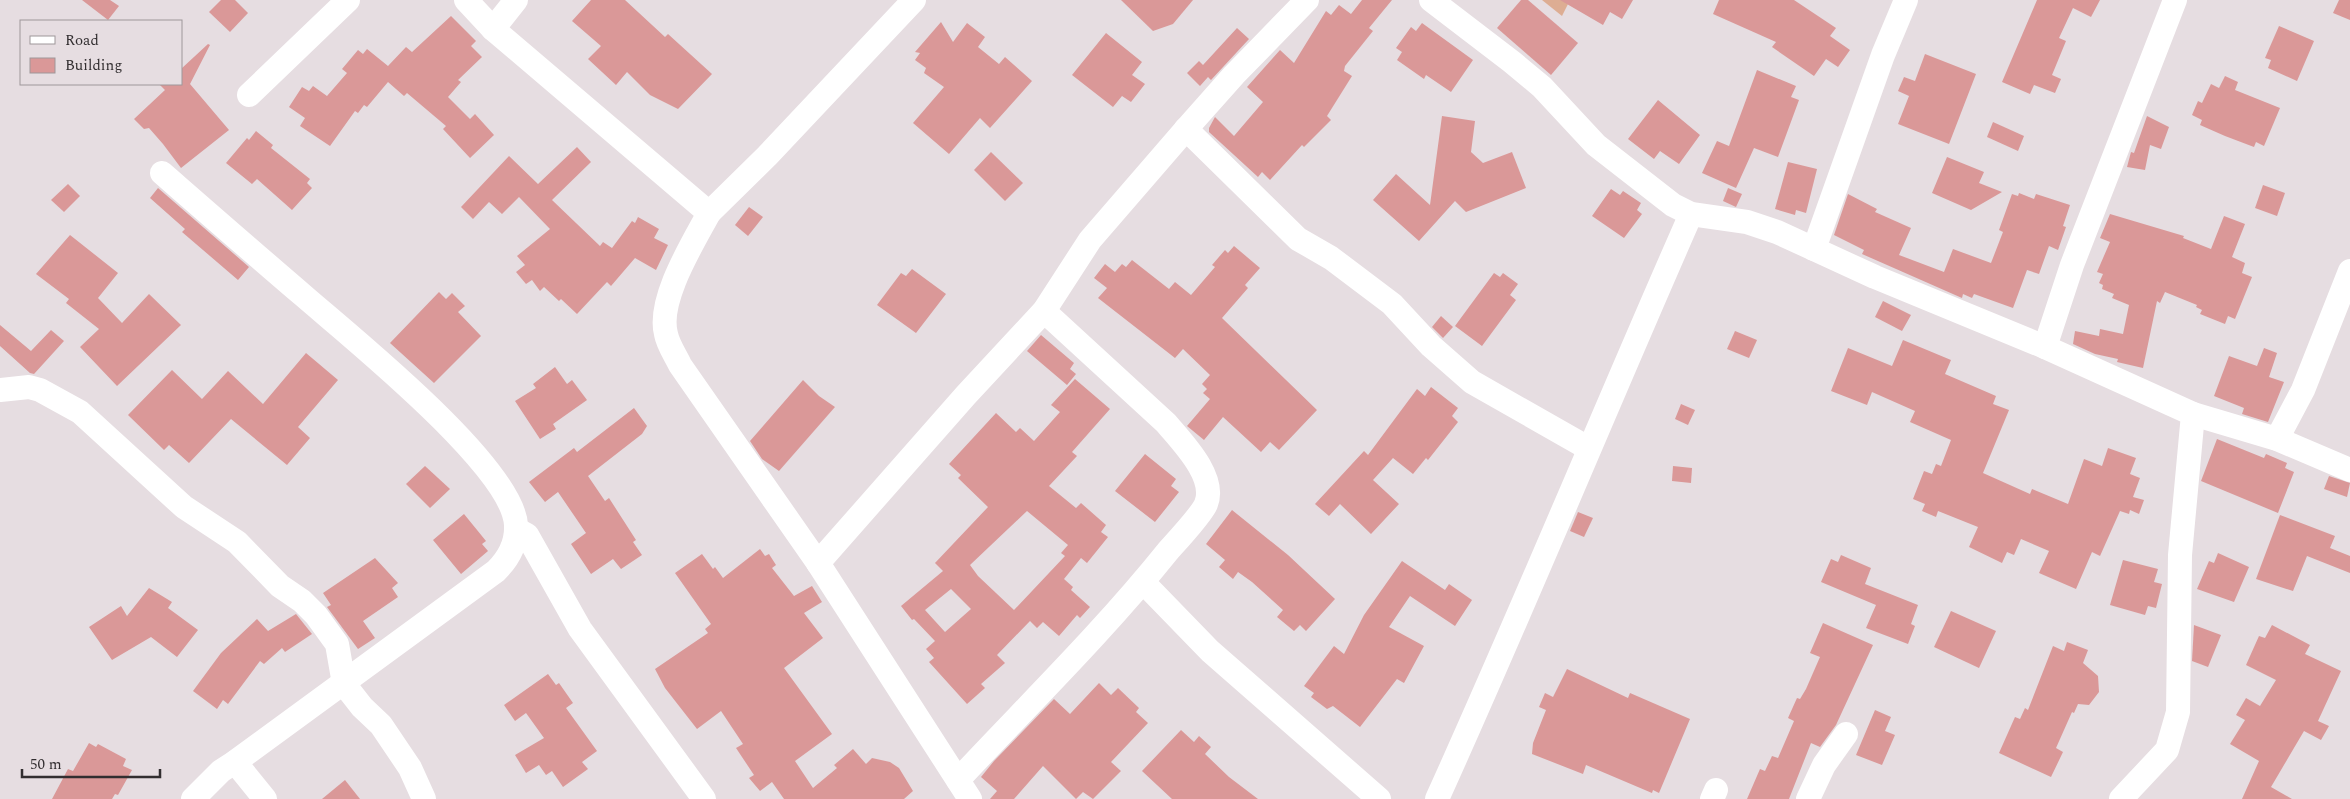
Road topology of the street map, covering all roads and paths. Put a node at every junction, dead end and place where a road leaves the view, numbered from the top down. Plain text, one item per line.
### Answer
1 (348, 0) edge
2 (466, 0) edge
3 (516, 0) edge
4 (914, 0) edge
5 (1306, 0) edge
6 (1431, 0) edge
7 (1906, 0) edge
8 (2175, 0) edge
9 (493, 29) junction
10 (249, 95) dead end
11 (1186, 129) junction
12 (162, 173) dead end
13 (708, 213) junction
14 (1691, 214) junction
15 (1814, 249) junction
16 (2350, 271) edge
17 (1044, 312) junction
18 (2044, 347) junction
19 (0, 390) edge
20 (2193, 414) junction
21 (2277, 439) junction
22 (1588, 448) junction
23 (2350, 470) edge
24 (516, 529) junction
25 (818, 563) junction
26 (1143, 582) junction
27 (344, 684) junction
28 (1846, 734) dead end
29 (235, 762) junction
30 (964, 789) edge
31 (193, 799) edge
32 (265, 799) edge
33 (424, 799) edge
34 (704, 799) edge
35 (1378, 799) edge
36 (1437, 799) edge
37 (1808, 799) edge
38 (2121, 799) edge

1 - 10 street
2 - 9 street
3 - 9 street
4 - 13 street
5 - 11 street
6 - 14 street
7 - 15 street
8 - 18 street
9 - 13 street
11 - 17 street
11 - 22 street
12 - 24 street
13 - 25 street
14 - 15 street
14 - 22 street
15 - 18 street
16 - 21 street
17 - 25 street
17 - 26 street
18 - 20 street
19 - 27 street
20 - 21 street
20 - 38 street
21 - 23 street
22 - 36 street
24 - 27 street
24 - 34 street
25 - 30 street
26 - 30 street
26 - 35 street
27 - 29 street
27 - 33 street
28 - 37 street
29 - 31 street
29 - 32 street

